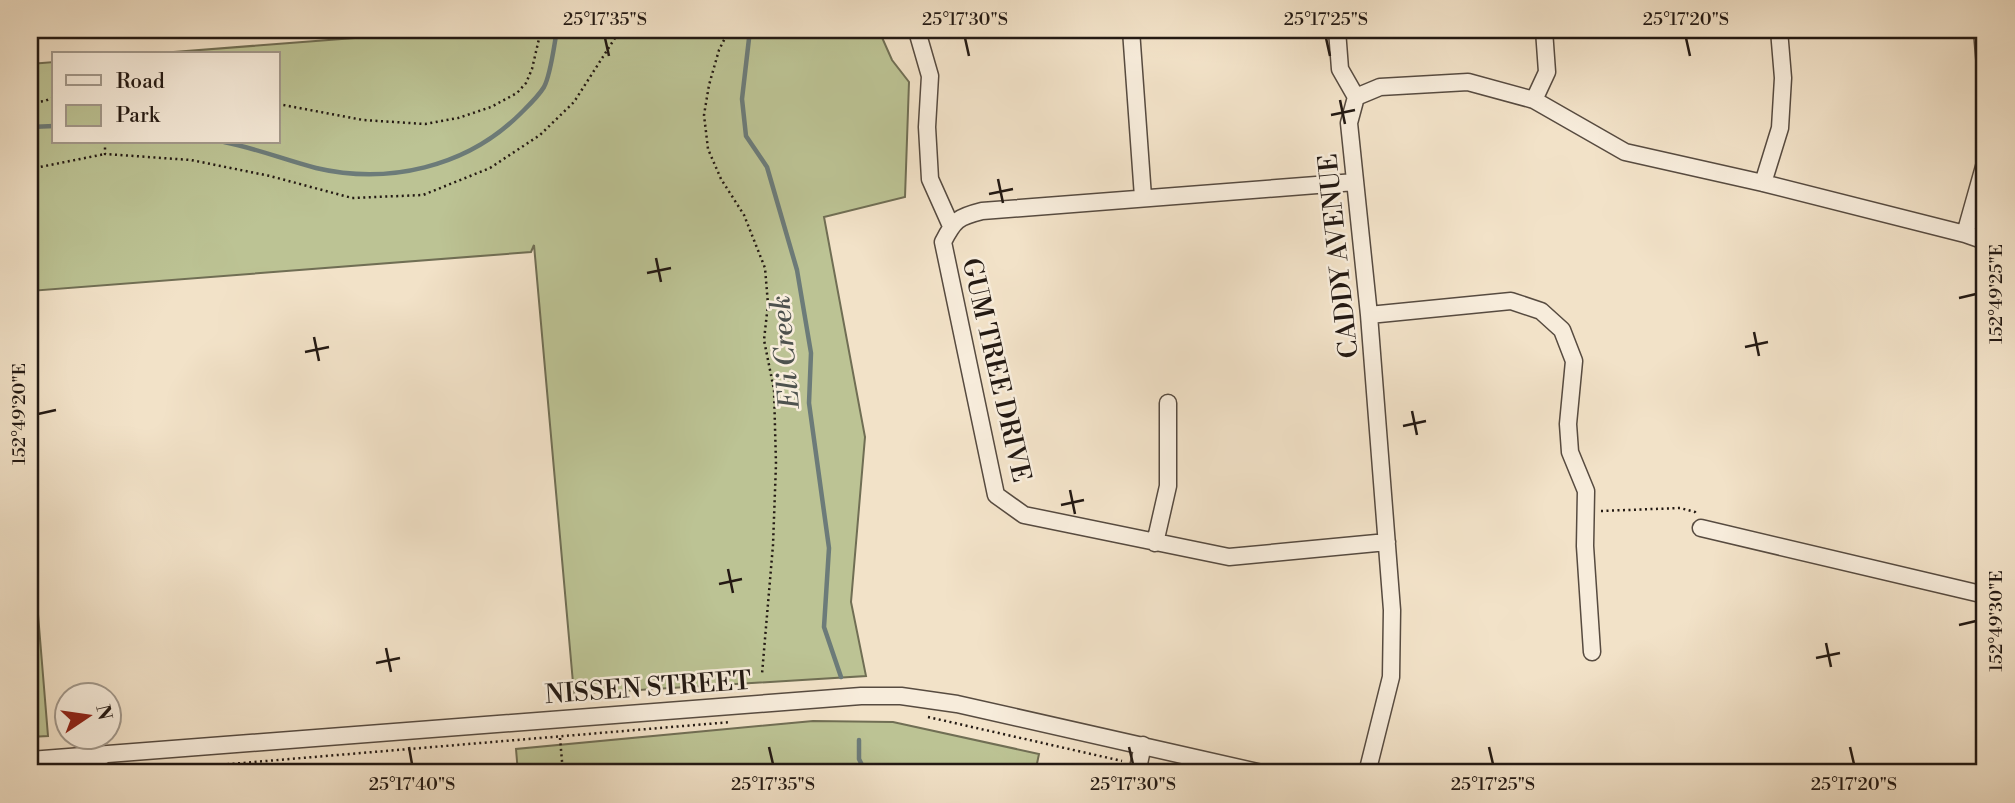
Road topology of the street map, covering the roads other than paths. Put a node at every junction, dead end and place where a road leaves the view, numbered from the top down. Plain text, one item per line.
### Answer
1 (1131, 30) edge
2 (1337, 30) edge
3 (1544, 30) edge
4 (1779, 30) edge
5 (1982, 30) edge
6 (917, 31) edge
7 (1985, 66) edge
8 (1356, 97) junction
9 (1534, 100) junction
10 (1985, 163) edge
11 (1355, 182) junction
12 (1763, 183) junction
13 (1143, 197) junction
14 (951, 226) junction
15 (1965, 234) junction
16 (1985, 241) edge
17 (1369, 315) junction
18 (1168, 404) dead end
19 (1701, 528) road end
20 (1387, 542) junction
21 (1155, 543) junction
22 (1985, 596) edge
23 (1592, 652) dead end
24 (1143, 745) junction
25 (99, 755) junction
26 (30, 760) edge
27 (1138, 769) edge
28 (100, 773) edge
29 (1262, 773) edge
30 (1367, 773) edge

1 - 13 street
2 - 8 street
3 - 9 street
4 - 12 street
5 - 7 street
6 - 14 street
8 - 9 street
8 - 11 street, CADDY AVENUE
9 - 12 street
10 - 15 street
11 - 13 street, GUM TREE DRIVE
11 - 17 street, CADDY AVENUE
12 - 15 street
13 - 14 street, GUM TREE DRIVE
14 - 21 street, GUM TREE DRIVE
15 - 16 street
17 - 20 street, CADDY AVENUE
17 - 23 street
18 - 21 street
19 - 22 street
20 - 21 street, GUM TREE DRIVE
20 - 30 street, CADDY AVENUE
24 - 25 street, NISSEN STREET
24 - 27 street
24 - 29 street, NISSEN STREET
25 - 26 street, NISSEN STREET
25 - 28 street

